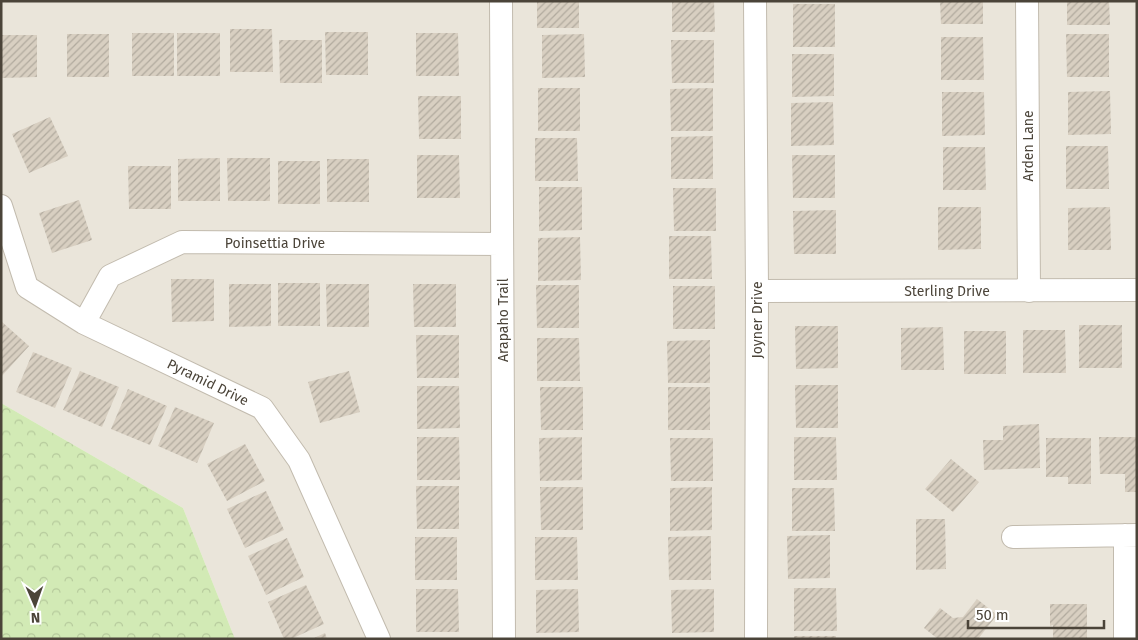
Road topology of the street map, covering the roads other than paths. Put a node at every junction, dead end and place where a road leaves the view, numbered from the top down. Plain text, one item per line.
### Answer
1 (501, 1) edge
2 (755, 1) edge
3 (1027, 1) edge
4 (1, 206) edge
5 (502, 244) junction
6 (1137, 290) edge
7 (758, 291) junction
8 (1029, 291) junction
9 (84, 322) junction
10 (1131, 535) edge
11 (1013, 537) dead end
12 (379, 639) edge
13 (504, 639) edge
14 (756, 639) edge
15 (1125, 639) edge

1 - 5 street, Arapaho Trail
2 - 7 street, Joyner Drive
3 - 8 street, Arden Lane
4 - 9 street, Pyramid Drive
5 - 9 street, Poinsettia Drive
5 - 13 street, Arapaho Trail
6 - 8 street, Sterling Drive
7 - 8 street, Sterling Drive
7 - 14 street, Joyner Drive
9 - 12 street, Pyramid Drive
10 - 11 street
10 - 15 street

